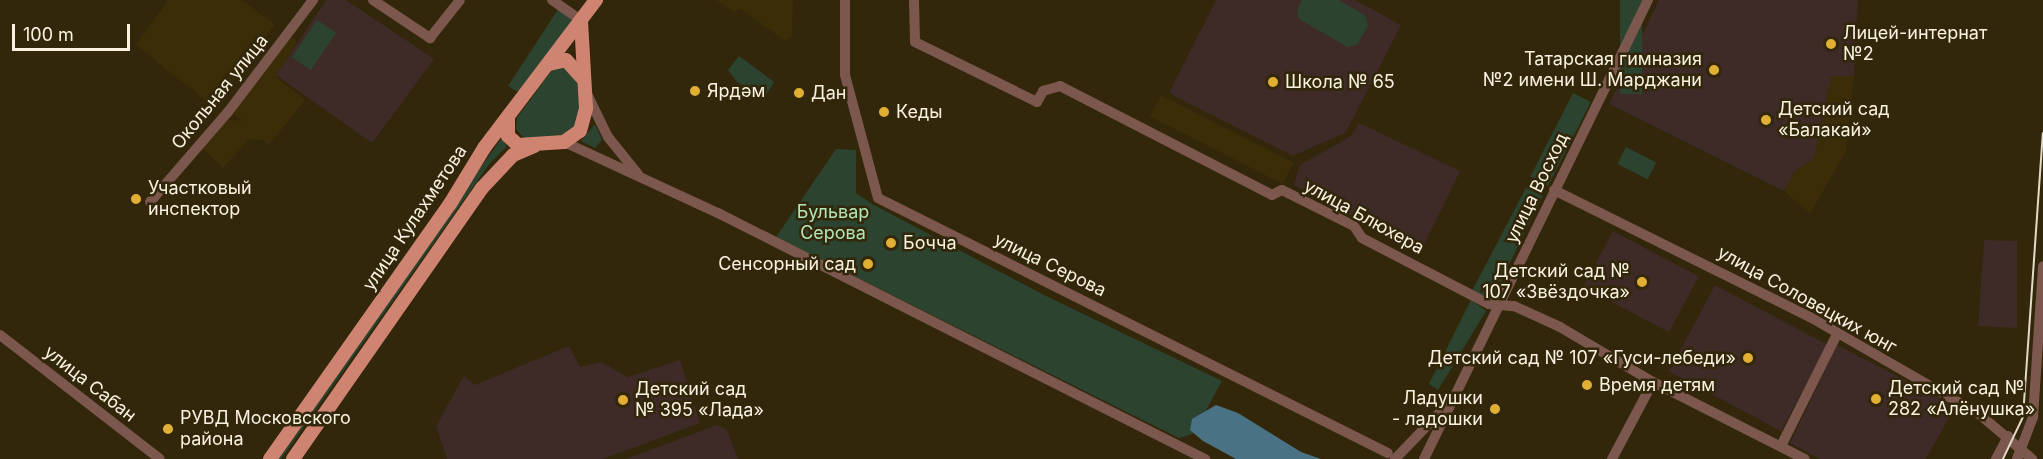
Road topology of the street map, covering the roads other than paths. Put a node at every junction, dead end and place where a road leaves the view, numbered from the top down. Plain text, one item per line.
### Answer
1 (313, 0) edge
2 (373, 0) edge
3 (460, 0) edge
4 (552, 0) edge
5 (596, 0) edge
6 (845, 0) edge
7 (914, 0) edge
8 (1648, 0) edge
9 (581, 20) junction
10 (549, 64) junction
11 (585, 87) junction
12 (508, 119) junction
13 (564, 142) junction
14 (534, 146) junction
15 (638, 175) junction
16 (1554, 190) junction
17 (150, 202) dead end
18 (2043, 266) edge
19 (1498, 305) junction
20 (1837, 334) junction
21 (0, 335) edge
22 (1653, 382) junction
23 (1457, 392) junction
24 (2008, 436) junction
25 (1780, 446) junction
26 (2022, 448) junction
27 (1391, 456) edge
28 (160, 459) edge
29 (270, 459) edge
30 (293, 459) edge
31 (1205, 459) edge
32 (1424, 459) edge
33 (1612, 459) edge
34 (1805, 459) edge
35 (1996, 459) edge
36 (2017, 459) edge
37 (2032, 459) edge

1 - 17 street, Окольная улица
2 - 3 street
4 - 9 street
5 - 9 main road, улица Кулахметова
6 - 27 street, улица Серова
7 - 19 street, улица Блюхера
8 - 16 street, улица Восход
9 - 10 main road, улица Кулахметова
9 - 11 main road
10 - 11 main road
10 - 12 main road, улица Кулахметова
11 - 13 main road
11 - 15 street
12 - 14 main road
12 - 29 main road, улица Кулахметова
13 - 14 main road
13 - 15 street
14 - 30 main road, улица Кулахметова
15 - 31 street
16 - 19 street, улица Восход
16 - 20 street, улица Соловецких юнг
18 - 26 street
19 - 22 street, улица Блюхера
19 - 23 street, улица Восход
20 - 24 street, улица Соловецких юнг
20 - 25 street
21 - 28 street, улица Сабан
22 - 25 street, улица Блюхера
22 - 33 street
23 - 27 street, улица Восход
23 - 32 street, улица Восход
24 - 26 street, улица Соловецких юнг
24 - 35 street
25 - 34 street, улица Блюхера
26 - 36 street
26 - 37 street, улица Соловецких юнг

